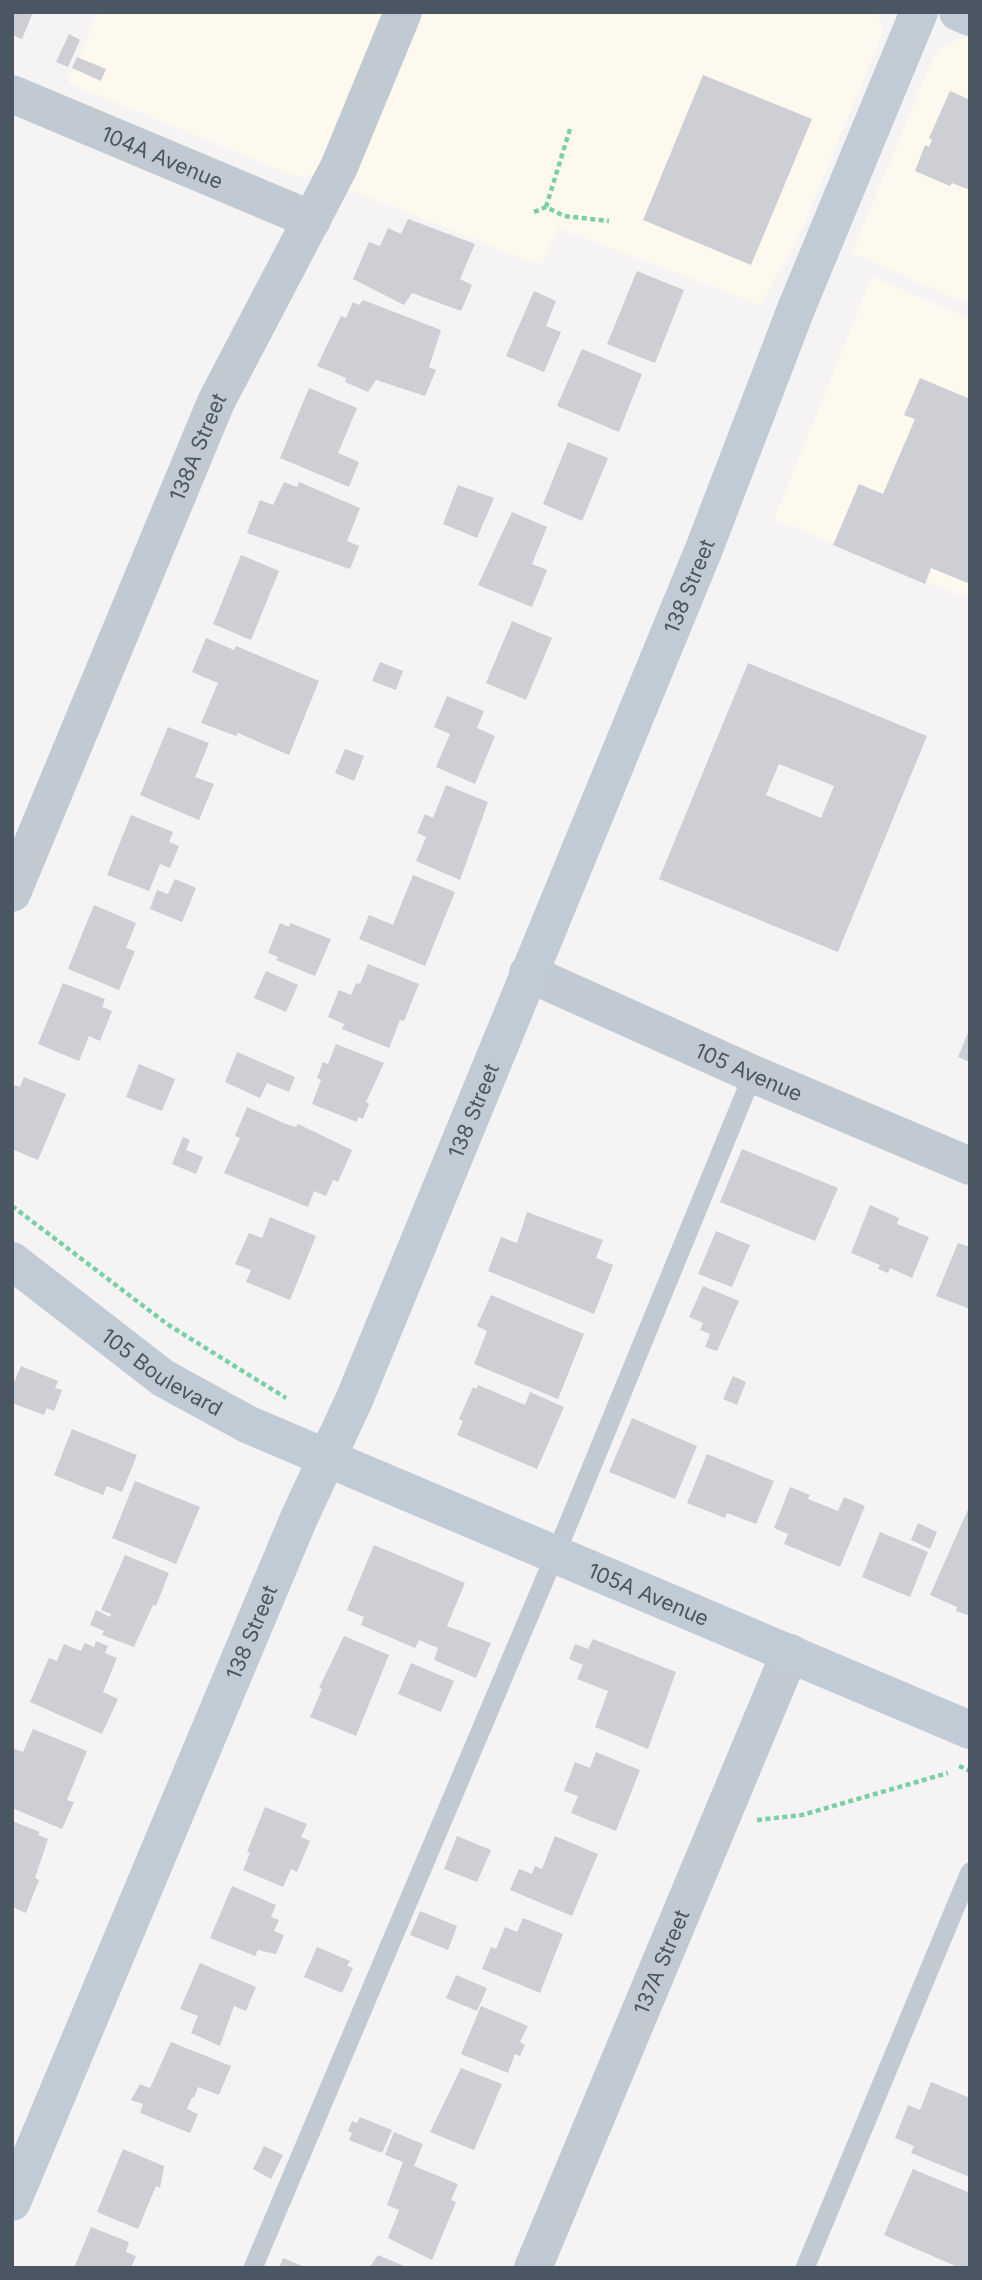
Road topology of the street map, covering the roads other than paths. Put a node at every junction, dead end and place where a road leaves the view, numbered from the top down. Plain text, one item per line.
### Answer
1 (403, 12) edge
2 (919, 12) edge
3 (958, 12) edge
4 (970, 17) edge
5 (12, 94) edge
6 (312, 220) junction
7 (12, 893) edge
8 (528, 973) junction
9 (753, 1074) junction
10 (970, 1166) edge
11 (12, 1261) edge
12 (326, 1459) junction
13 (555, 1553) junction
14 (790, 1653) junction
15 (970, 1730) edge
16 (970, 1872) edge
17 (12, 2202) edge
18 (253, 2268) edge
19 (533, 2268) edge
20 (805, 2268) edge

1 - 6 street, 138A Street
2 - 8 street, 138 Street
3 - 4 street
5 - 6 street, 104A Avenue
6 - 7 street, 138A Street
8 - 9 street, 105 Avenue
8 - 12 street, 138 Street
9 - 10 street, 105 Avenue
9 - 13 lane
11 - 12 street, 105 Boulevard
12 - 13 street, 105A Avenue
12 - 17 street, 138 Street
13 - 14 street, 105A Avenue
13 - 18 lane
14 - 15 street, 105A Avenue
14 - 19 street, 137A Street
16 - 20 lane

